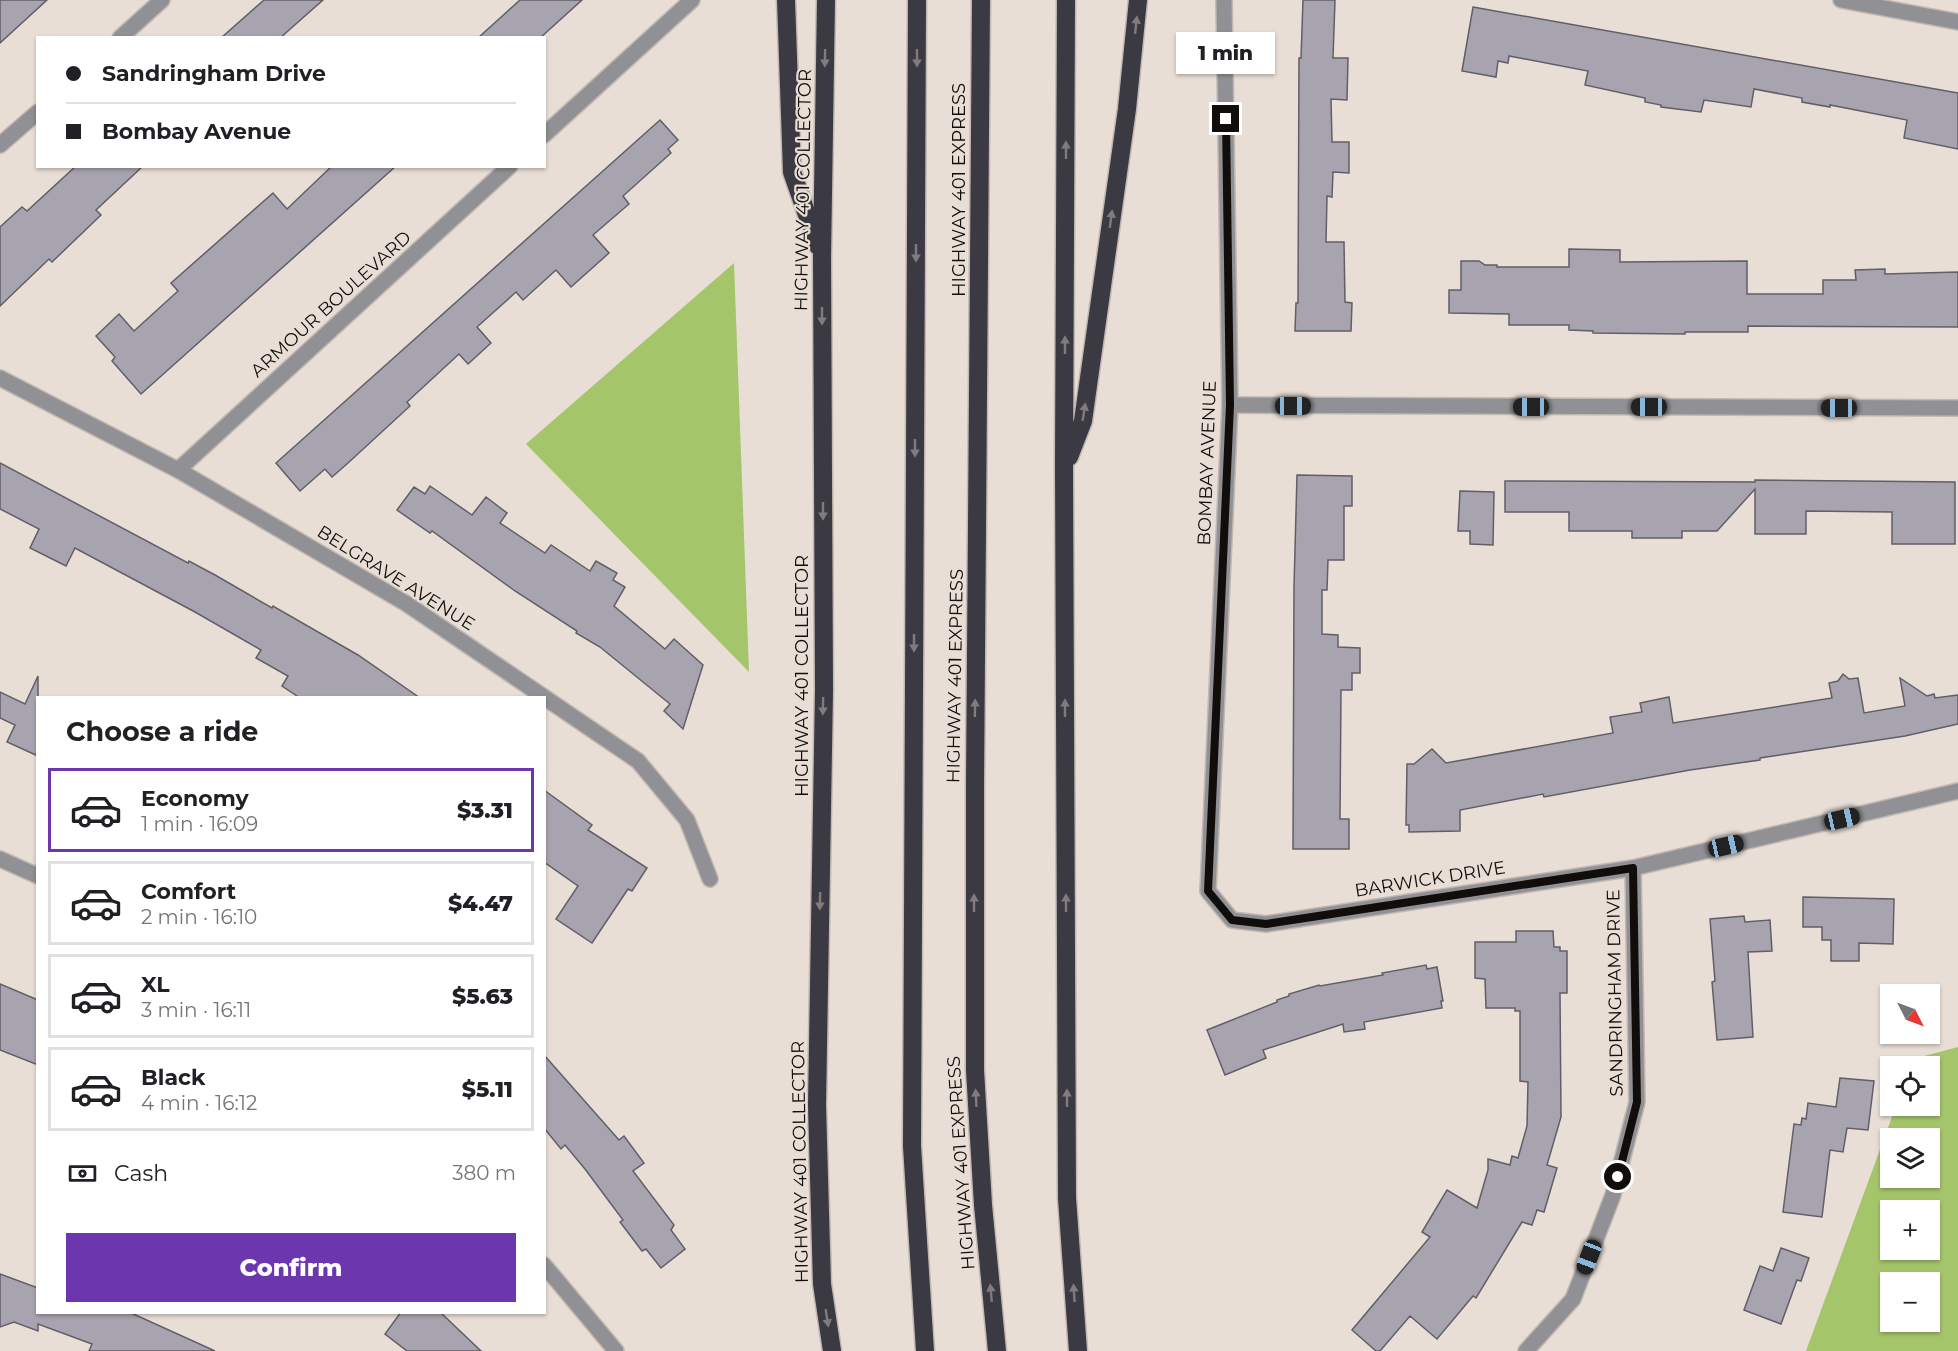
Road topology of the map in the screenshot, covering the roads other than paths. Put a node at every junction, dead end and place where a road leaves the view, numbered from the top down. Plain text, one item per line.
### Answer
1 (162, 0) edge
2 (692, 0) edge
3 (786, 0) edge
4 (826, 0) edge
5 (917, 0) edge
6 (981, 0) edge
7 (1066, 0) edge
8 (1138, 0) edge
9 (1224, 0) edge
10 (1841, 0) edge
11 (1958, 22) edge
12 (122, 36) edge
13 (36, 114) edge
14 (546, 133) edge
15 (0, 146) edge
16 (508, 168) edge
17 (822, 257) junction
18 (0, 378) edge
19 (1230, 405) junction
20 (1958, 408) edge
21 (1065, 467) junction
22 (178, 470) junction
23 (542, 696) edge
24 (546, 698) edge
25 (1958, 791) edge
26 (0, 859) edge
27 (1633, 868) junction
28 (36, 875) edge
29 (710, 879) dead end
30 (1232, 920) joint
31 (546, 1267) edge
32 (616, 1351) edge
33 (832, 1351) edge
34 (925, 1351) edge
35 (998, 1351) edge
36 (1078, 1351) edge
37 (1526, 1351) edge

1 - 12 street
2 - 14 street
3 - 17 highway
4 -> 17 highway, HIGHWAY 401 COLLECTOR
5 -> 34 highway
35 -> 6 highway, HIGHWAY 401 EXPRESS
21 -> 7 highway
21 -> 8 highway
9 - 19 street, BOMBAY AVENUE
10 - 11 street
13 - 15 street
16 - 22 street, ARMOUR BOULEVARD
17 -> 33 highway, HIGHWAY 401 COLLECTOR
18 - 22 street, BELGRAVE AVENUE
19 - 20 street
19 - 30 street, BOMBAY AVENUE
36 -> 21 highway
22 - 23 street, BELGRAVE AVENUE
24 - 29 street, BELGRAVE AVENUE
25 - 27 street, SANDRINGHAM DRIVE
26 - 28 street
27 - 30 street, BARWICK DRIVE
27 - 37 street, SANDRINGHAM DRIVE
31 - 32 street

